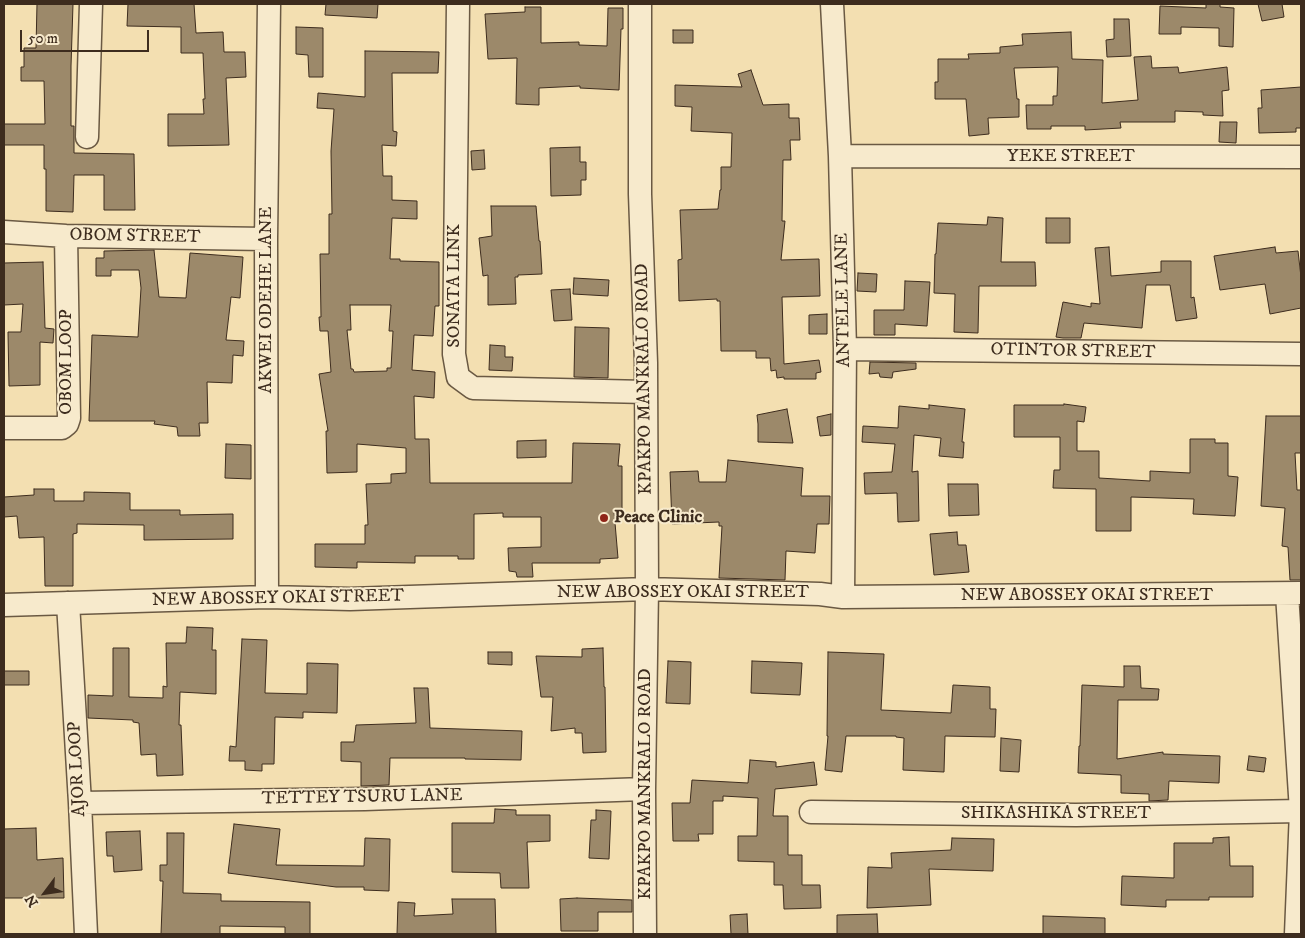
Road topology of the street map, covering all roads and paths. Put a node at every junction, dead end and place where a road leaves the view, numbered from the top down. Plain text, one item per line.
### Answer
1 (91, 4) edge
2 (269, 4) edge
3 (458, 4) edge
4 (640, 4) edge
5 (832, 4) edge
6 (87, 137) dead end
7 (840, 156) junction
8 (1301, 157) edge
9 (4, 232) edge
10 (66, 236) junction
11 (266, 240) junction
12 (845, 349) junction
13 (1301, 354) edge
14 (646, 392) junction
15 (4, 428) edge
16 (648, 589) junction
17 (1294, 594) edge
18 (267, 597) junction
19 (843, 597) junction
20 (68, 603) junction
21 (4, 605) edge
22 (644, 789) junction
23 (80, 802) junction
24 (1301, 811) edge
25 (812, 812) dead end
26 (86, 934) edge
27 (645, 934) edge
28 (1296, 934) edge

1 - 6 street
2 - 11 street, AKWEI ODEHE LANE
3 - 14 street, SONATA LINK
4 - 14 street, KPAKPO MANKRALO ROAD
5 - 7 street, ANTELE LANE
7 - 8 street, YEKE STREET
7 - 12 street, ANTELE LANE
9 - 10 street, OBOM STREET
10 - 11 street, OBOM STREET
10 - 15 street, OBOM LOOP
11 - 18 street, AKWEI ODEHE LANE
12 - 13 street, OTINTOR STREET
12 - 19 street, ANTELE LANE
14 - 16 street, KPAKPO MANKRALO ROAD
16 - 18 street, NEW ABOSSEY OKAI STREET
16 - 19 street, NEW ABOSSEY OKAI STREET
16 - 22 street, KPAKPO MANKRALO ROAD
17 - 19 street, NEW ABOSSEY OKAI STREET
17 - 24 street
18 - 20 street, NEW ABOSSEY OKAI STREET
20 - 21 street, NEW ABOSSEY OKAI STREET
20 - 23 street, AJOR LOOP
22 - 23 street, TETTEY TSURU LANE
22 - 27 street, KPAKPO MANKRALO ROAD
23 - 26 street, AJOR LOOP
24 - 25 street, SHIKASHIKA STREET
24 - 28 street

